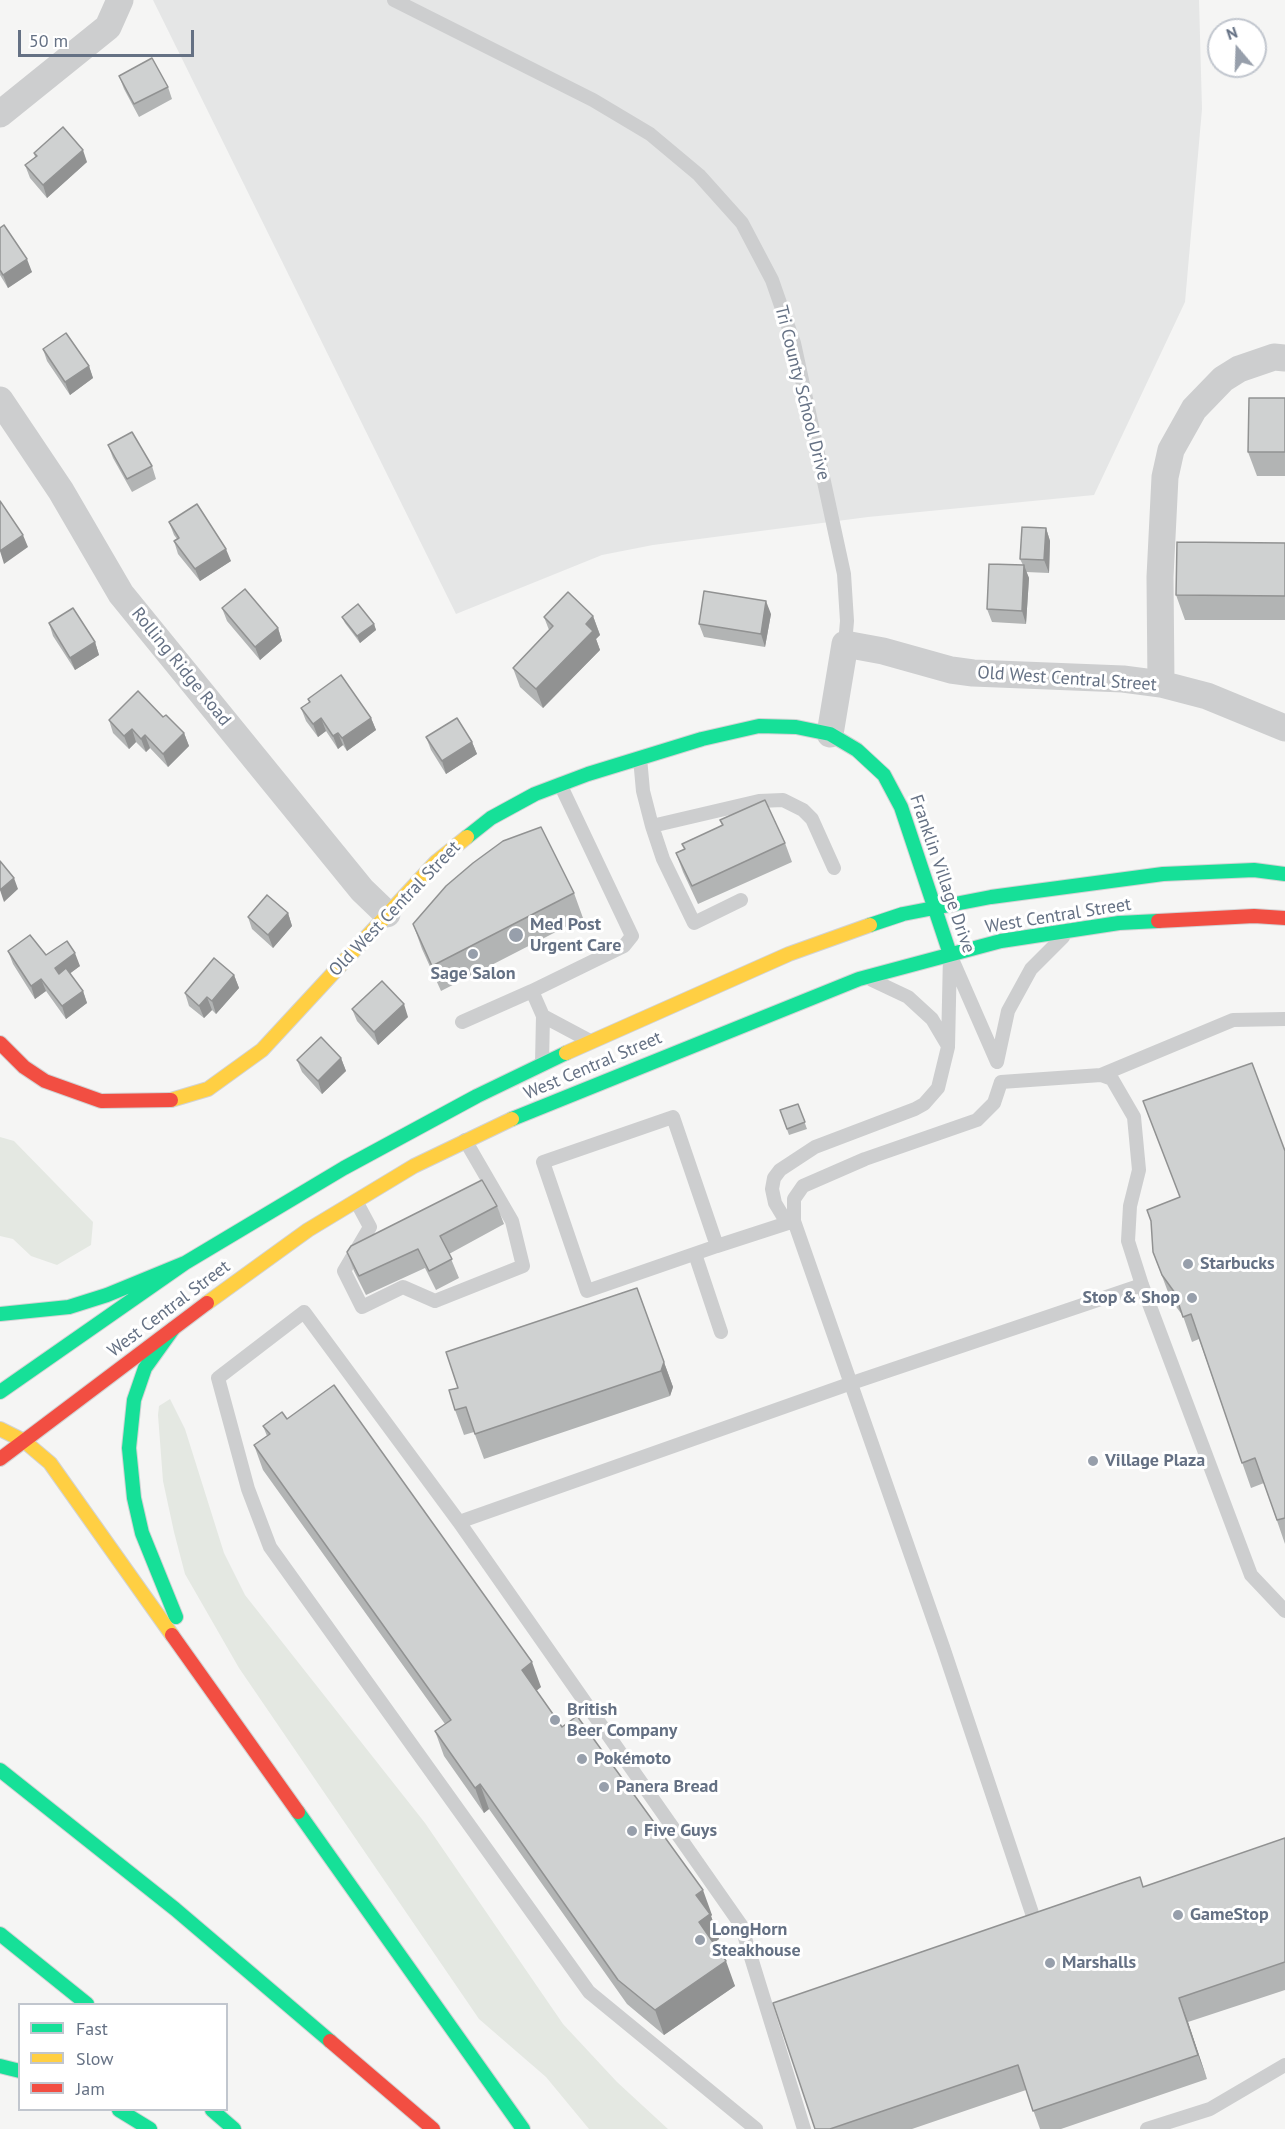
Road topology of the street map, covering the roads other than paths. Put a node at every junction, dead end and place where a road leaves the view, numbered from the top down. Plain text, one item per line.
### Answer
1 (120, 0) edge
2 (394, 0) edge
3 (0, 114) edge
4 (1285, 358) edge
5 (0, 400) edge
6 (845, 645) junction
7 (1161, 684) junction
8 (1285, 728) edge
9 (830, 734) junction
10 (640, 758) junction
11 (560, 784) junction
12 (652, 826) junction
13 (834, 868) dead end
14 (1285, 874) edge
15 (741, 900) dead end
16 (934, 908) junction
17 (387, 914) junction
18 (1285, 918) edge
19 (1070, 930) junction
20 (950, 954) junction
21 (865, 977) junction
22 (532, 992) junction
23 (543, 1016) junction
24 (1285, 1019) edge
25 (462, 1022) dead end
26 (590, 1041) junction
27 (0, 1043) edge
28 (948, 1047) junction
29 (997, 1062) junction
30 (542, 1064) junction
31 (1101, 1075) junction
32 (1001, 1082) junction
33 (465, 1140) junction
34 (356, 1200) junction
35 (794, 1221) junction
36 (717, 1246) junction
37 (695, 1254) junction
38 (185, 1263) junction
39 (1142, 1285) junction
40 (0, 1314) edge
41 (172, 1329) junction
42 (721, 1332) dead end
43 (849, 1384) junction
44 (0, 1392) edge
45 (0, 1429) edge
46 (24, 1441) junction
47 (0, 1459) edge
48 (459, 1522) junction
49 (1285, 1611) edge
50 (213, 1691) junction
51 (0, 1770) edge
52 (1037, 1928) edge
53 (0, 1934) edge
54 (86, 2003) edge
55 (1285, 2065) edge
56 (0, 2066) edge
57 (18, 2070) edge
58 (122, 2111) edge
59 (214, 2111) edge
60 (150, 2129) edge
61 (234, 2129) edge
62 (433, 2129) edge
63 (523, 2129) edge
64 (756, 2129) edge
65 (804, 2129) edge
66 (1147, 2129) edge

1 - 3 street
2 - 6 lane, Tri County School Drive
4 - 7 street
5 - 17 street, Rolling Ridge Road
6 - 7 street, Old West Central Street
6 - 9 street, Tri County School Drive
7 - 8 street, Old West Central Street
9 - 10 main road, Old West Central Street
9 - 16 main road, Franklin Village Drive
10 - 11 main road, Old West Central Street
10 - 12 lane
11 - 17 main road, Old West Central Street
11 - 22 lane
12 - 13 lane
12 - 15 lane
14 - 16 main road, West Central Street
16 - 20 main road, Franklin Village Drive
16 - 26 main road, West Central Street
17 - 27 main road, Old West Central Street
18 - 19 main road, West Central Street
19 - 20 main road, West Central Street
19 - 29 lane
20 - 21 main road, West Central Street
20 - 28 lane
20 - 29 lane, Franklin Village Drive
21 - 28 lane
21 - 33 main road, West Central Street
22 - 23 lane
22 - 25 lane
23 - 26 lane
23 - 30 lane
24 - 31 lane
26 - 30 main road, West Central Street
28 - 35 lane
29 - 32 lane, Franklin Village Drive
30 - 38 main road, West Central Street
31 - 32 lane
31 - 39 lane
32 - 35 lane
33 - 34 main road, West Central Street
33 - 34 lane
34 - 41 main road, West Central Street
35 - 36 lane
35 - 43 lane
36 - 37 lane
36 - 37 lane
37 - 42 lane
38 - 40 main road
38 - 44 main road, West Central Street
39 - 43 lane
39 - 49 lane
41 - 46 main road, West Central Street
41 - 50 main road
43 - 48 lane
43 - 52 lane
45 - 46 main road
46 - 47 main road, West Central Street
46 - 50 main road
48 - 64 lane
48 - 65 lane
50 - 63 main road
51 - 62 main road
53 - 54 main road
55 - 66 lane
56 - 57 main road
58 - 60 main road
59 - 61 main road

